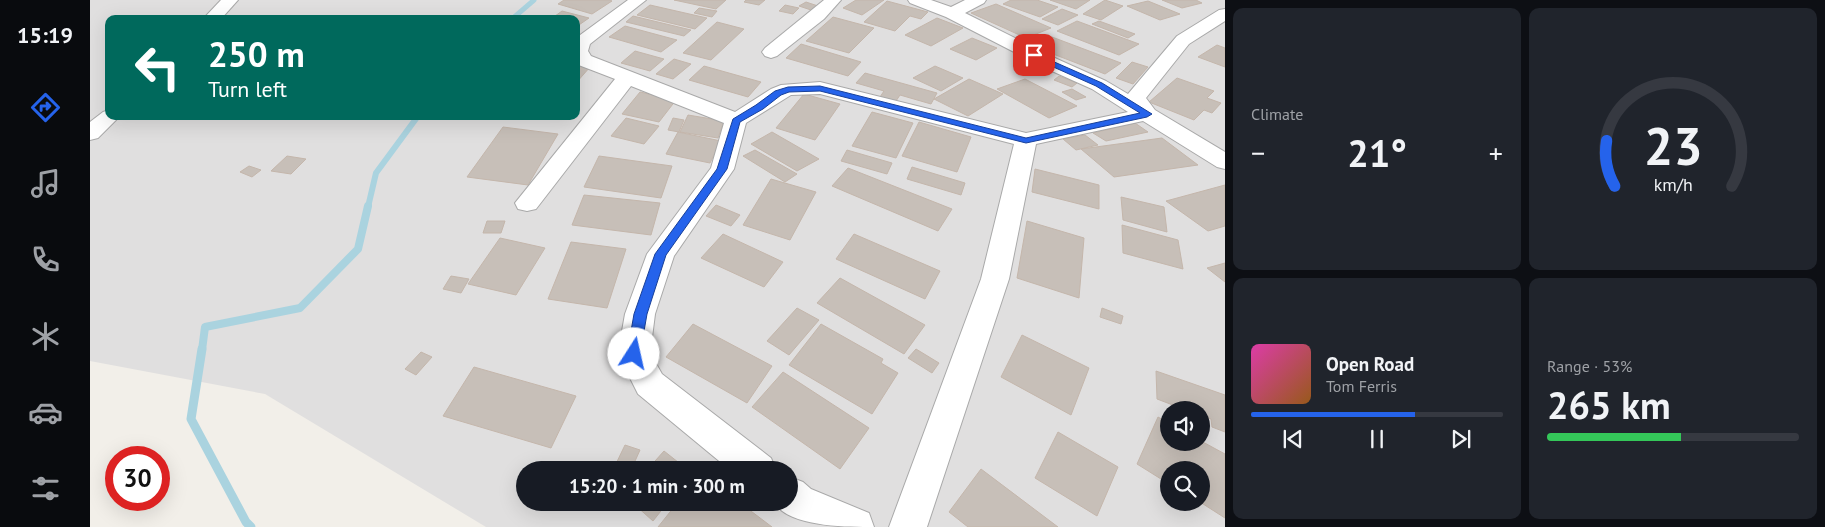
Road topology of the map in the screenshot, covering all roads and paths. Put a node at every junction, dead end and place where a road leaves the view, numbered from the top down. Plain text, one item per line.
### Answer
1 (230, 0) edge
2 (638, 0) edge
3 (833, 0) edge
4 (916, 0) edge
5 (978, 0) edge
6 (1223, 7) edge
7 (952, 13) junction
8 (215, 15) edge
9 (580, 48) edge
10 (771, 52) dead end
11 (580, 53) edge
12 (627, 77) junction
13 (1147, 114) junction
14 (105, 120) edge
15 (736, 120) junction
16 (90, 133) edge
17 (1026, 140) junction
18 (1225, 162) edge
19 (527, 203) dead end
20 (747, 461) edge
21 (798, 502) edge
22 (855, 527) edge
23 (908, 527) edge

1 - 8 street
2 - 9 street
3 - 10 street
4 - 7 street
5 - 7 street
6 - 13 street
7 - 13 street
11 - 12 street
12 - 15 street
12 - 19 street
13 - 17 street
13 - 18 street
14 - 16 street
15 - 17 street
15 - 20 street
17 - 23 street
21 - 22 street

